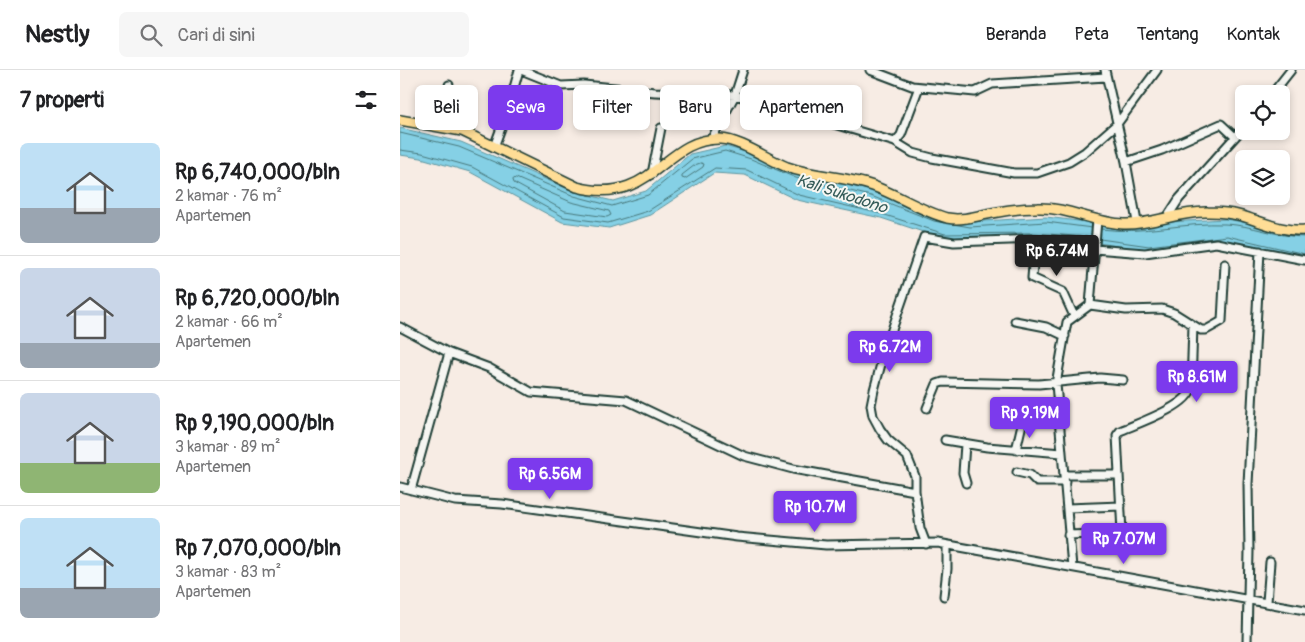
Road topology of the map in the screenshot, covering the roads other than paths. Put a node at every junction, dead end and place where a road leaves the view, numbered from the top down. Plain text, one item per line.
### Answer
1 (520, 70) edge
2 (743, 70) edge
3 (870, 70) edge
4 (1157, 70) edge
5 (1291, 70) edge
6 (1106, 74) edge
7 (1279, 85) edge
8 (919, 86) junction
9 (735, 95) junction
10 (400, 120) edge
11 (415, 122) edge
12 (1117, 124) junction
13 (458, 130) edge
14 (661, 130) edge
15 (1235, 137) joint
16 (711, 140) junction
17 (895, 142) junction
18 (494, 147) junction
19 (1126, 162) junction
20 (652, 174) junction
21 (1168, 216) junction
22 (1097, 221) junction
23 (1136, 222) junction
24 (1305, 230) edge
25 (1035, 239) junction
26 (1094, 248) junction
27 (1260, 251) junction
28 (1305, 260) edge
29 (1225, 264) dead end
30 (1090, 305) junction
31 (1074, 316) junction
32 (1015, 321) dead end
33 (1193, 325) junction
34 (400, 327) edge
35 (1065, 336) junction
36 (449, 353) junction
37 (1123, 380) dead end
38 (1056, 384) junction
39 (927, 408) dead end
40 (1022, 424) dead end
41 (946, 440) dead end
42 (966, 444) junction
43 (1016, 450) junction
44 (1062, 453) junction
45 (1018, 472) dead end
46 (1119, 475) junction
47 (1064, 479) junction
48 (966, 483) dead end
49 (400, 486) edge
50 (411, 490) junction
51 (915, 491) junction
52 (1121, 506) junction
53 (1067, 508) junction
54 (1068, 535) junction
55 (932, 544) junction
56 (946, 544) junction
57 (1270, 562) dead end
58 (1072, 567) junction
59 (944, 596) dead end
60 (1249, 599) junction
61 (1267, 602) junction
62 (1305, 610) edge
63 (1247, 642) edge

1 - 9 street
1 - 18 street
2 - 9 street
3 - 8 street
4 - 12 street
5 - 7 street
6 - 8 street
6 - 12 street
8 - 17 street
9 - 16 street
9 - 17 street
10 - 11 main road
12 - 17 street
12 - 19 street
13 - 18 main road
14 - 20 street
15 - 19 street
15 - 21 street
16 - 20 main road
16 - 22 main road
18 - 20 main road
19 - 23 street
21 - 23 main road
21 - 24 main road
22 - 23 main road
22 - 26 street
25 - 26 street
25 - 31 street
25 - 51 street
26 - 27 street
26 - 30 street
27 - 28 street
27 - 60 street
29 - 33 street
30 - 31 street
30 - 33 street
31 - 35 street
32 - 35 street
33 - 46 street
34 - 36 street
35 - 38 street
36 - 50 street
36 - 51 street
37 - 38 street
38 - 39 street
38 - 44 street
40 - 43 street
41 - 42 street
42 - 43 street
42 - 48 street
43 - 44 street
44 - 47 street
45 - 47 street
46 - 47 street
46 - 52 street
47 - 53 street
49 - 50 street
50 - 55 street
51 - 55 street
52 - 53 street
52 - 54 street
53 - 54 street
54 - 58 street
55 - 56 street
56 - 58 street
56 - 59 street
57 - 61 street
58 - 60 street
60 - 61 street
60 - 63 street
61 - 62 street

